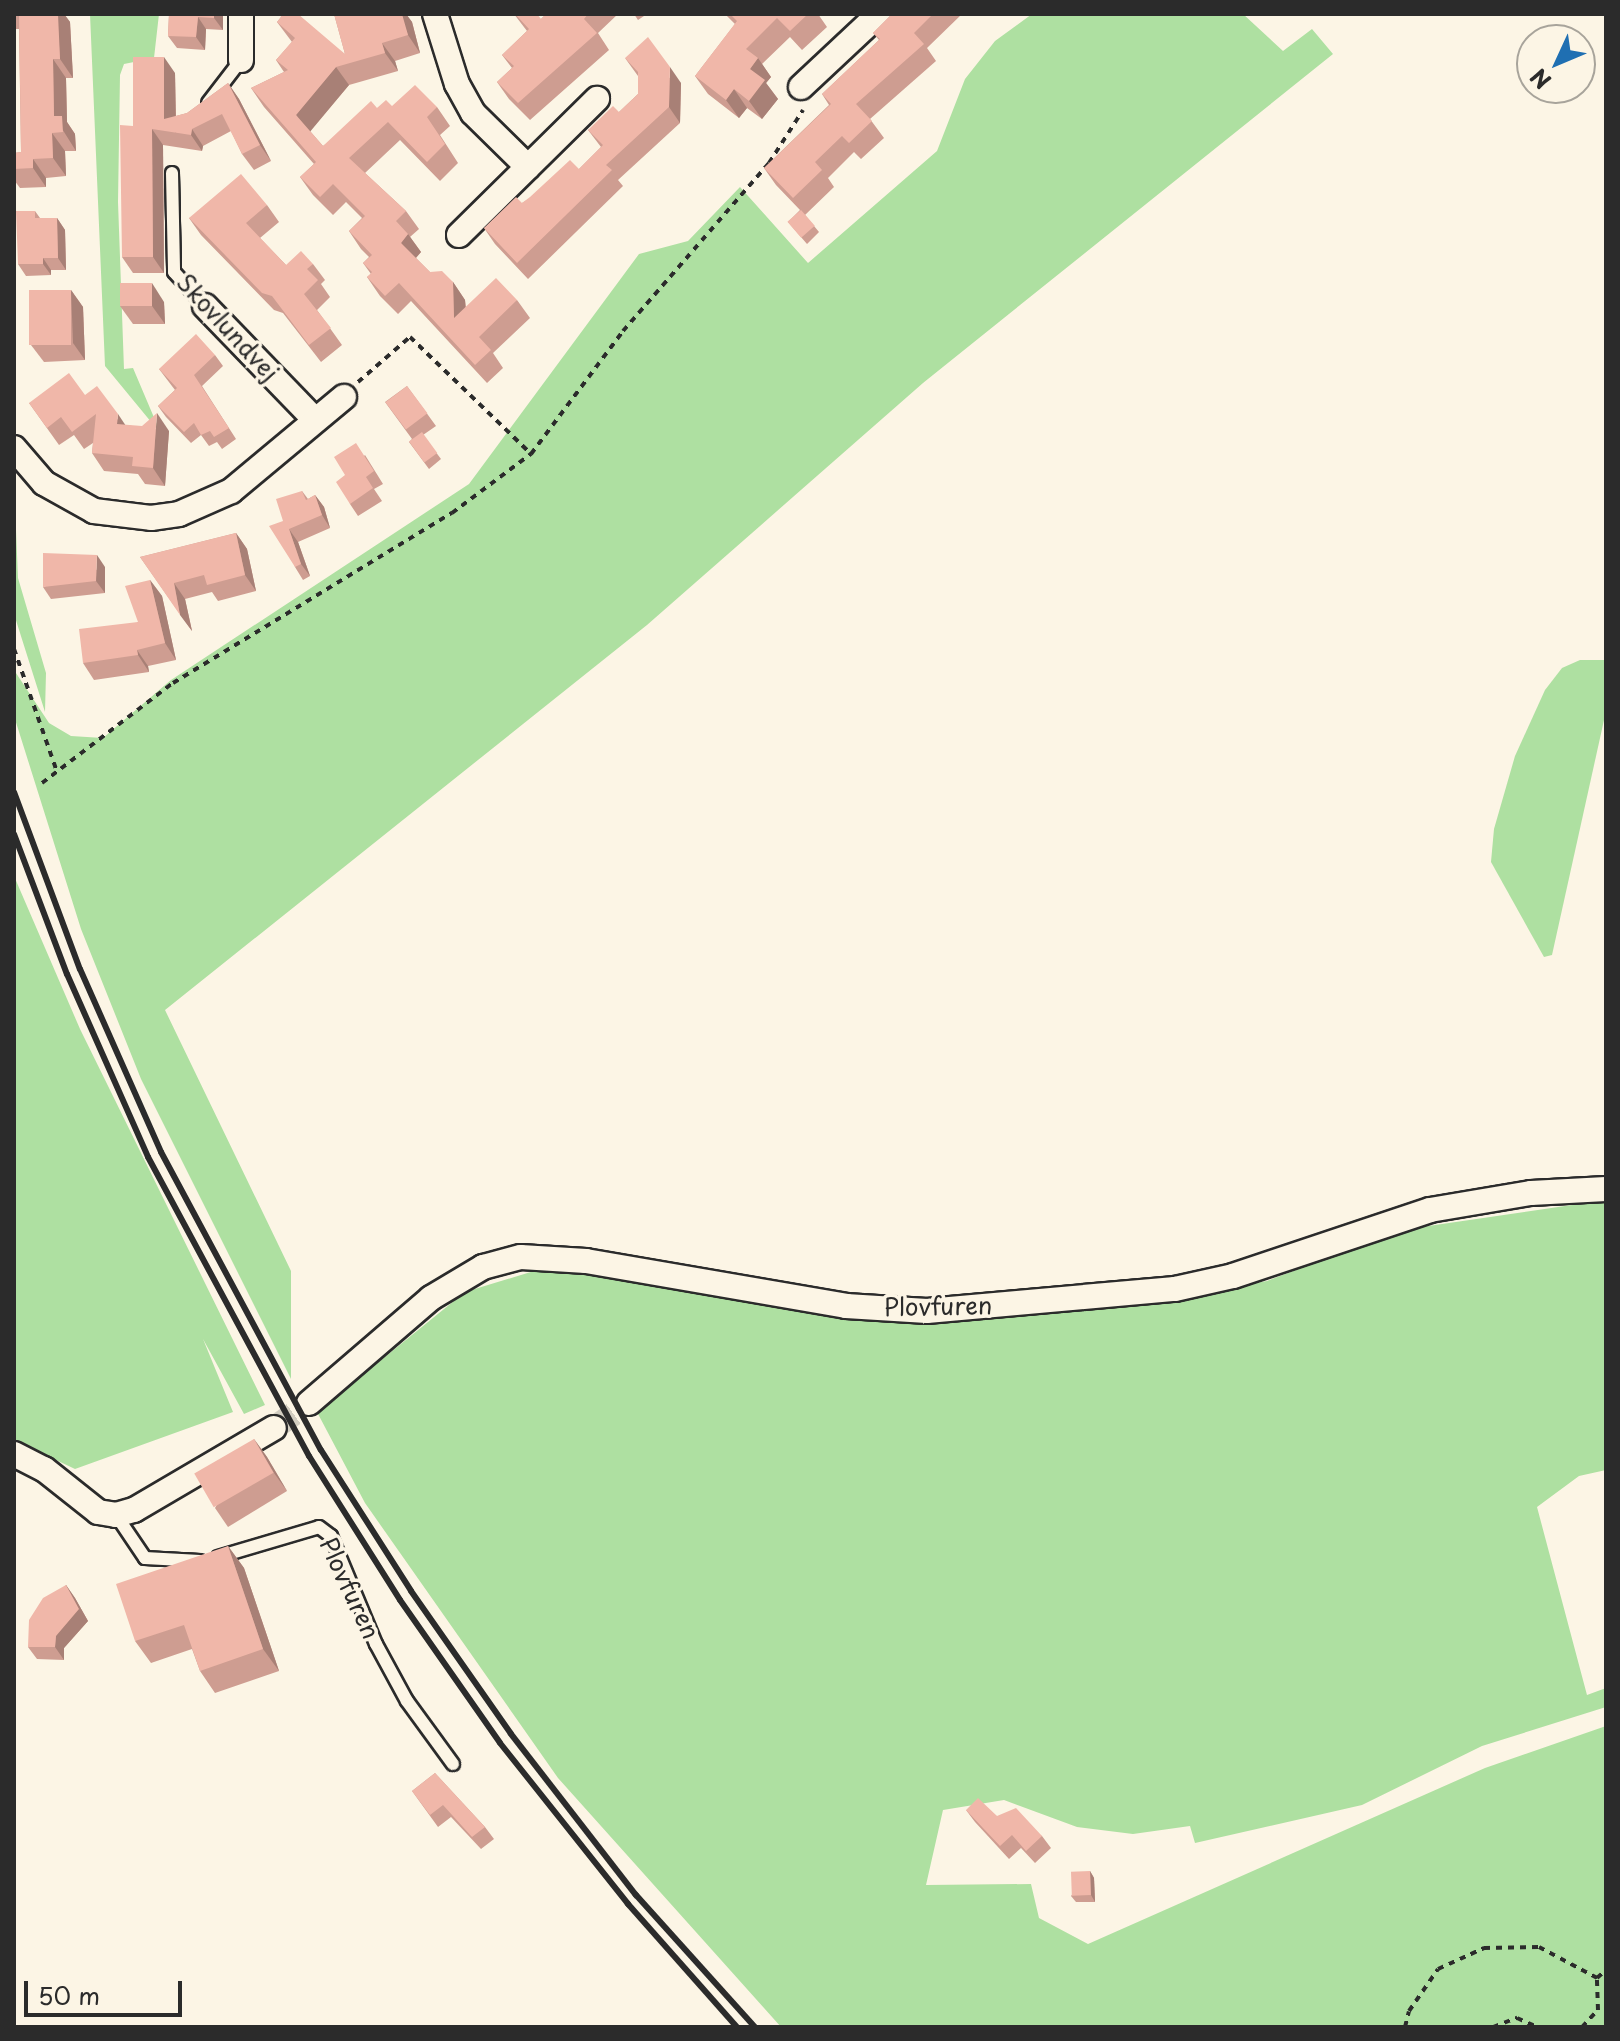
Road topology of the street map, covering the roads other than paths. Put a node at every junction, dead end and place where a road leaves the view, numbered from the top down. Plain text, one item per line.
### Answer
1 (241, 14) edge
2 (435, 14) edge
3 (879, 14) edge
4 (241, 60) joint
5 (801, 87) road end
6 (597, 99) dead end
7 (194, 121) edge
8 (528, 167) junction
9 (172, 173) dead end
10 (459, 235) dead end
11 (205, 306) joint
12 (352, 388) road end
13 (315, 420) junction
14 (14, 448) edge
15 (1606, 1189) edge
16 (309, 1403) tunnel mouth
17 (274, 1428) tunnel mouth
18 (14, 1454) edge
19 (116, 1515) junction
20 (453, 1764) dead end

1 - 4 street
2 - 8 street
3 - 5 street
4 - 7 lane
6 - 8 street
8 - 10 street
9 - 11 lane, Skovlundvej
11 - 13 street, Skovlundvej
12 - 13 street
13 - 14 street
15 - 16 street, Plovfuren
17 - 19 street
18 - 19 street
19 - 20 lane, Plovfuren

